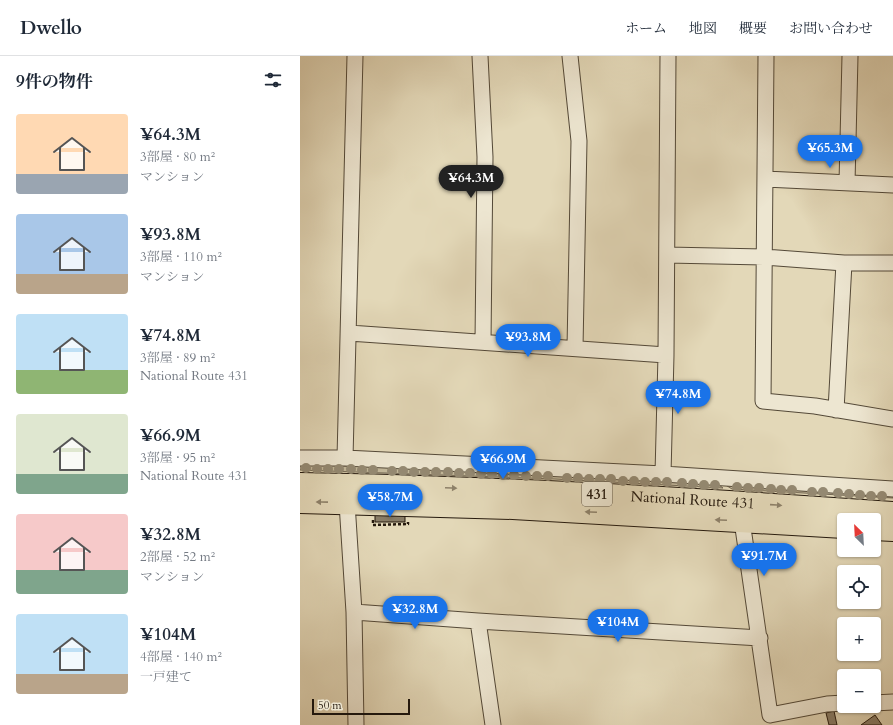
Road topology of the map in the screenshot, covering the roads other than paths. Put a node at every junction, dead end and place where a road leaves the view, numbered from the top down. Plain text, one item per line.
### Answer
1 (355, 56) edge
2 (480, 56) edge
3 (570, 56) edge
4 (668, 56) edge
5 (766, 56) edge
6 (850, 56) edge
7 (765, 179) junction
8 (847, 183) junction
9 (893, 185) edge
10 (666, 255) junction
11 (764, 257) junction
12 (844, 263) junction
13 (893, 263) edge
14 (348, 334) junction
15 (483, 342) junction
16 (575, 348) junction
17 (666, 355) junction
18 (836, 410) junction
19 (893, 419) edge
20 (300, 458) edge
21 (345, 458) junction
22 (663, 474) junction
23 (300, 484) edge
24 (893, 489) edge
25 (300, 502) edge
26 (347, 503) junction
27 (893, 513) edge
28 (742, 521) junction
29 (837, 527) edge
30 (881, 529) edge
31 (893, 530) edge
32 (354, 612) junction
33 (478, 621) junction
34 (760, 638) junction
35 (893, 702) edge
36 (837, 703) edge
37 (881, 703) edge
38 (771, 720) edge
39 (356, 725) edge
40 (493, 725) edge

1 - 14 street
2 - 15 street
3 - 16 street
4 - 10 street
5 - 7 street
6 - 8 street
7 - 8 street
7 - 11 street
8 - 9 street
10 - 11 street
10 - 17 street
11 - 12 street
11 - 18 street
12 - 13 street
12 - 18 street
14 - 15 street
14 - 21 street
15 - 16 street
16 - 17 street
17 - 22 street
18 - 19 street
20 - 21 street
21 - 22 street
22 - 24 street
23 -> 27 highway, National Route 431 / 431
26 -> 25 highway, National Route 431 / 431
28 -> 26 highway, National Route 431 / 431
26 - 32 street
28 - 29 highway, National Route 431 / 431
28 - 34 street
30 - 31 highway
32 - 33 street
32 - 39 street
33 - 34 street
33 - 40 street
34 - 38 street
35 - 37 street
36 - 38 street

